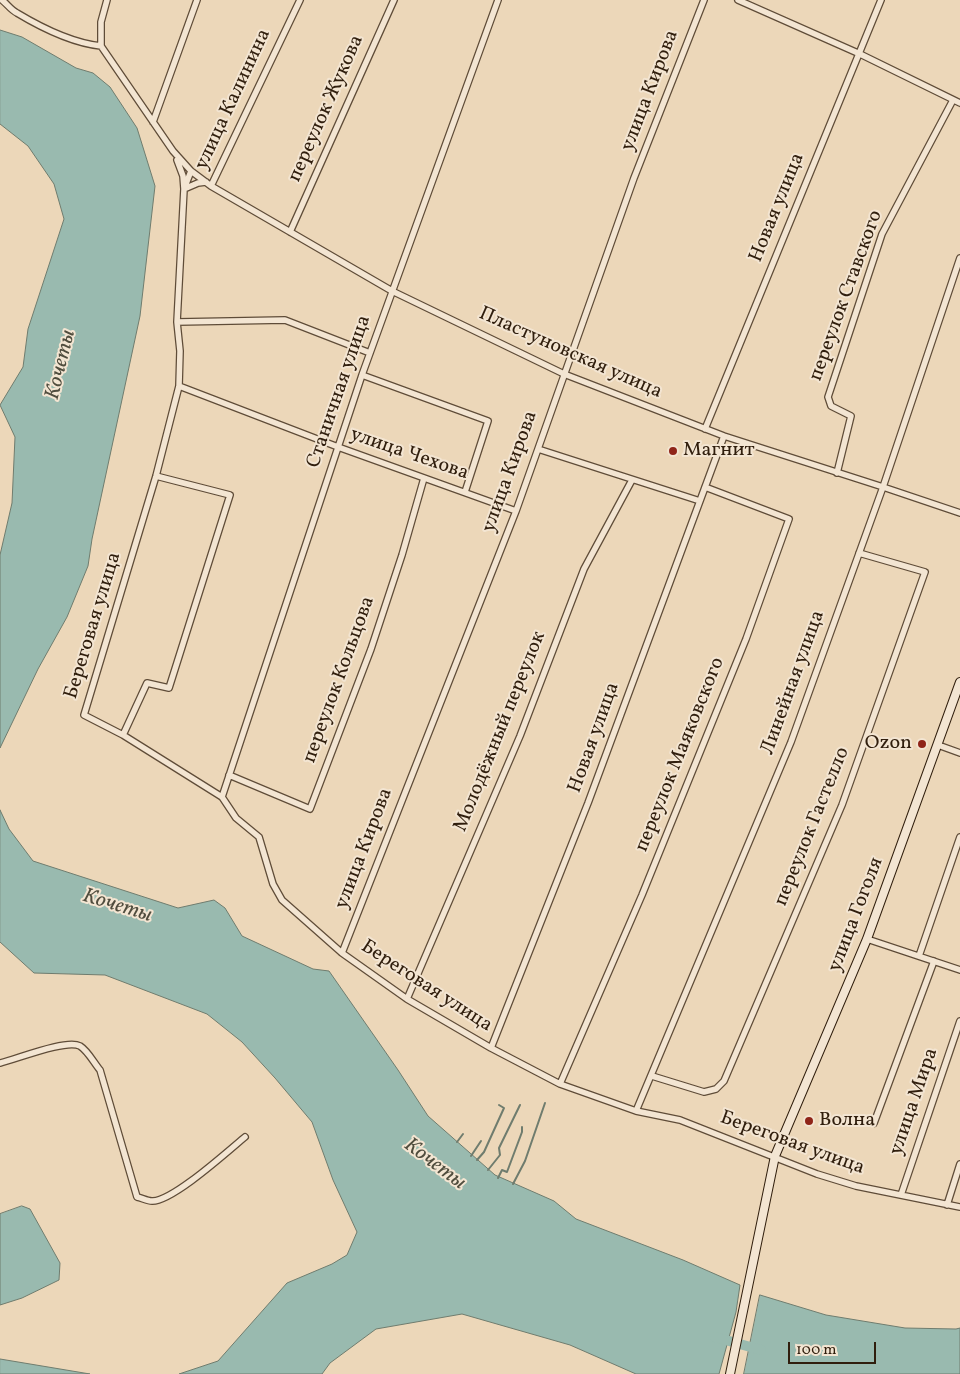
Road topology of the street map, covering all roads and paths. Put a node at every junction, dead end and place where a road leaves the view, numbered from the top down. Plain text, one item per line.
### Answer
1 (3, 0) edge
2 (107, 0) edge
3 (197, 0) edge
4 (300, 0) edge
5 (394, 0) edge
6 (498, 0) edge
7 (704, 0) edge
8 (738, 0) edge
9 (881, 0) edge
10 (101, 46) junction
11 (860, 54) junction
12 (953, 100) junction
13 (960, 103) edge
14 (152, 122) junction
15 (173, 151) junction
16 (191, 171) junction
17 (209, 184) junction
18 (184, 189) junction
19 (290, 232) junction
20 (960, 258) edge
21 (392, 291) junction
22 (177, 322) junction
23 (370, 353) junction
24 (564, 374) junction
25 (362, 375) junction
26 (179, 386) junction
27 (705, 429) junction
28 (724, 436) junction
29 (338, 448) junction
30 (538, 450) junction
31 (837, 473) junction
32 (156, 476) junction
33 (424, 478) junction
34 (632, 480) junction
35 (883, 486) junction
36 (705, 487) junction
37 (465, 492) junction
38 (700, 501) junction
39 (516, 511) junction
40 (960, 513) edge
41 (859, 553) junction
42 (960, 682) edge
43 (123, 735) junction
44 (938, 745) junction
45 (960, 752) edge
46 (229, 774) junction
47 (222, 797) junction
48 (960, 837) edge
49 (867, 939) junction
50 (342, 953) junction
51 (919, 956) junction
52 (934, 961) junction
53 (960, 970) edge
54 (407, 999) junction
55 (960, 1021) edge
56 (491, 1048) junction
57 (0, 1063) edge
58 (652, 1076) junction
59 (560, 1084) junction
60 (636, 1111) junction
61 (874, 1123) dead end
62 (245, 1137) dead end
63 (775, 1156) junction
64 (960, 1164) edge
65 (901, 1195) junction
66 (947, 1205) junction
67 (960, 1206) edge
68 (730, 1374) edge

1 - 10 street
2 - 10 street
3 - 14 street
4 - 17 street, улица Калинина
5 - 19 street, переулок Жукова
6 - 21 street, Станичная улица
7 - 24 street, улица Кирова
8 - 11 street
9 - 11 street, Новая улица
10 - 14 street
11 - 12 street
11 - 27 street, Новая улица
12 - 13 street
12 - 31 street, переулок Ставского
14 - 15 street
15 - 16 street
15 - 18 street
16 - 17 street, Пластуновская улица
16 - 18 street, Береговая улица
17 - 18 street
17 - 19 street, Пластуновская улица
18 - 22 street, Береговая улица
19 - 21 street, Пластуновская улица
20 - 35 street, Линейная улица
21 - 23 street, Станичная улица
21 - 24 street, Пластуновская улица
22 - 23 street
22 - 26 street, Береговая улица
23 - 25 street, Станичная улица
24 - 27 street, Пластуновская улица
24 - 30 street, улица Кирова
25 - 29 street, Станичная улица
25 - 37 street
26 - 29 street, улица Чехова
26 - 32 street, Береговая улица
27 - 28 street, Пластуновская улица
28 - 31 street, Пластуновская улица
28 - 36 street, Новая улица
29 - 33 street, улица Чехова
29 - 46 street, Станичная улица
30 - 34 street
30 - 39 street, улица Кирова
31 - 35 street, Пластуновская улица
32 - 43 street, Береговая улица
32 - 43 street
33 - 37 street, улица Чехова
33 - 46 street, переулок Кольцова
34 - 38 street
34 - 54 street, Молодёжный переулок
35 - 40 street, Пластуновская улица
35 - 41 street, Линейная улица
36 - 38 street, Новая улица
36 - 59 street, переулок Маяковского
37 - 39 street, улица Чехова
38 - 56 street, Новая улица
39 - 50 street, улица Кирова
41 - 58 street, Линейная улица
41 - 58 street, переулок Гастелло
42 - 44 street, улица Гоголя
43 - 47 street, Береговая улица
44 - 45 street
44 - 49 street, улица Гоголя
46 - 47 street, Станичная улица
47 - 50 street, Береговая улица
48 - 51 street
49 - 51 street
49 - 63 street, улица Гоголя
50 - 54 street, Береговая улица
51 - 52 street
52 - 53 street
52 - 61 street
54 - 56 street, Береговая улица
55 - 65 street, улица Мира
56 - 59 street, Береговая улица
57 - 62 street
58 - 60 street, Линейная улица
59 - 60 street, Береговая улица
60 - 63 street, Береговая улица
63 - 65 street, Береговая улица
63 - 68 street, улица Гоголя
64 - 66 street
65 - 66 street, Береговая улица
66 - 67 street, Береговая улица

